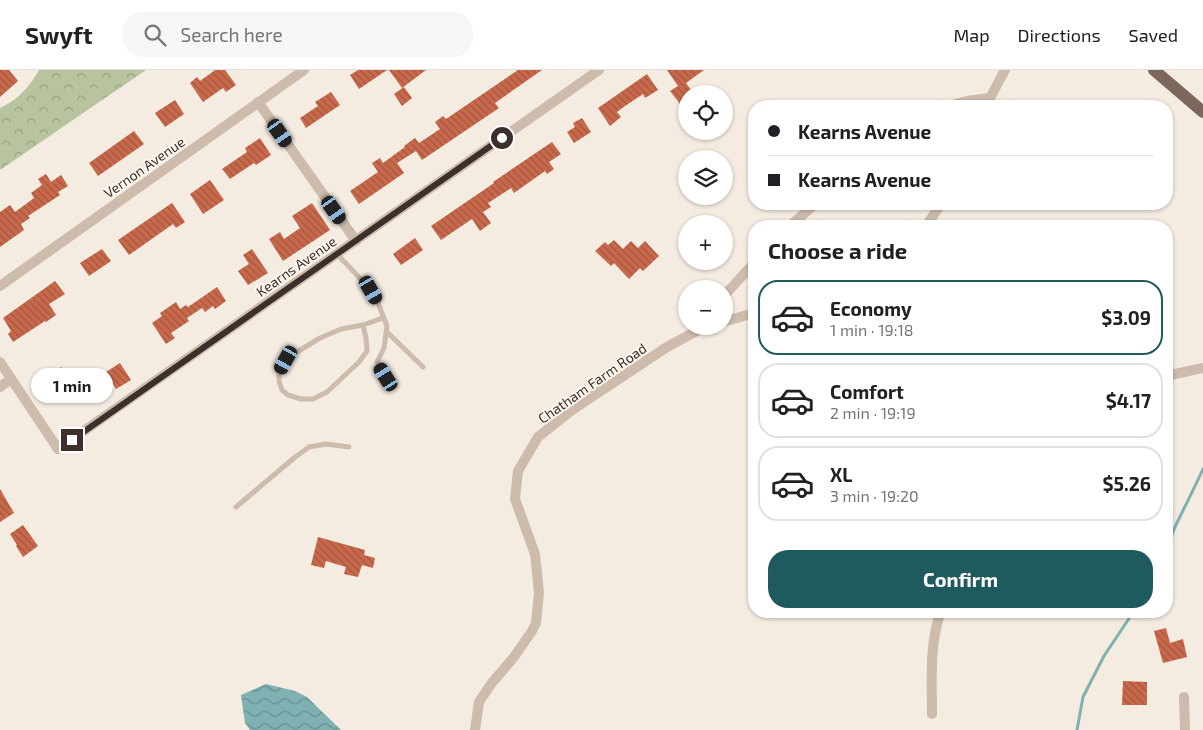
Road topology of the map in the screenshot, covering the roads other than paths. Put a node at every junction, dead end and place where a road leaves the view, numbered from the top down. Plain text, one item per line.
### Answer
1 (304, 70) edge
2 (599, 70) edge
3 (1005, 70) edge
4 (1154, 70) edge
5 (989, 100) edge
6 (258, 102) junction
7 (1203, 112) edge
8 (808, 210) edge
9 (797, 220) edge
10 (356, 241) junction
11 (337, 254) junction
12 (748, 270) edge
13 (0, 286) edge
14 (733, 286) edge
15 (748, 315) edge
16 (384, 318) junction
17 (733, 319) edge
18 (362, 325) junction
19 (386, 331) junction
20 (689, 335) edge
21 (0, 362) edge
22 (423, 367) dead end
23 (1203, 368) edge
24 (1173, 374) edge
25 (386, 377) dead end
26 (11, 379) junction
27 (0, 386) edge
28 (349, 447) dead end
29 (236, 507) dead end
30 (939, 618) edge
31 (1184, 696) dead end
32 (932, 714) dead end
33 (475, 730) edge
34 (1185, 730) edge

1 - 6 street, Vernon Avenue
2 - 10 street, Kearns Avenue
3 - 5 street
4 - 7 main road
6 - 10 street
6 - 13 street, Vernon Avenue
8 - 9 street
10 - 11 street, Kearns Avenue
11 - 16 lane
11 - 26 street, Kearns Avenue
12 - 14 street
15 - 17 street
16 - 18 lane
16 - 19 lane
18 - 18 lane
19 - 22 lane
19 - 25 lane
20 - 33 street, Chatham Farm Road
21 - 26 street
23 - 24 street
26 - 27 street
28 - 29 lane
30 - 32 street
31 - 34 street

